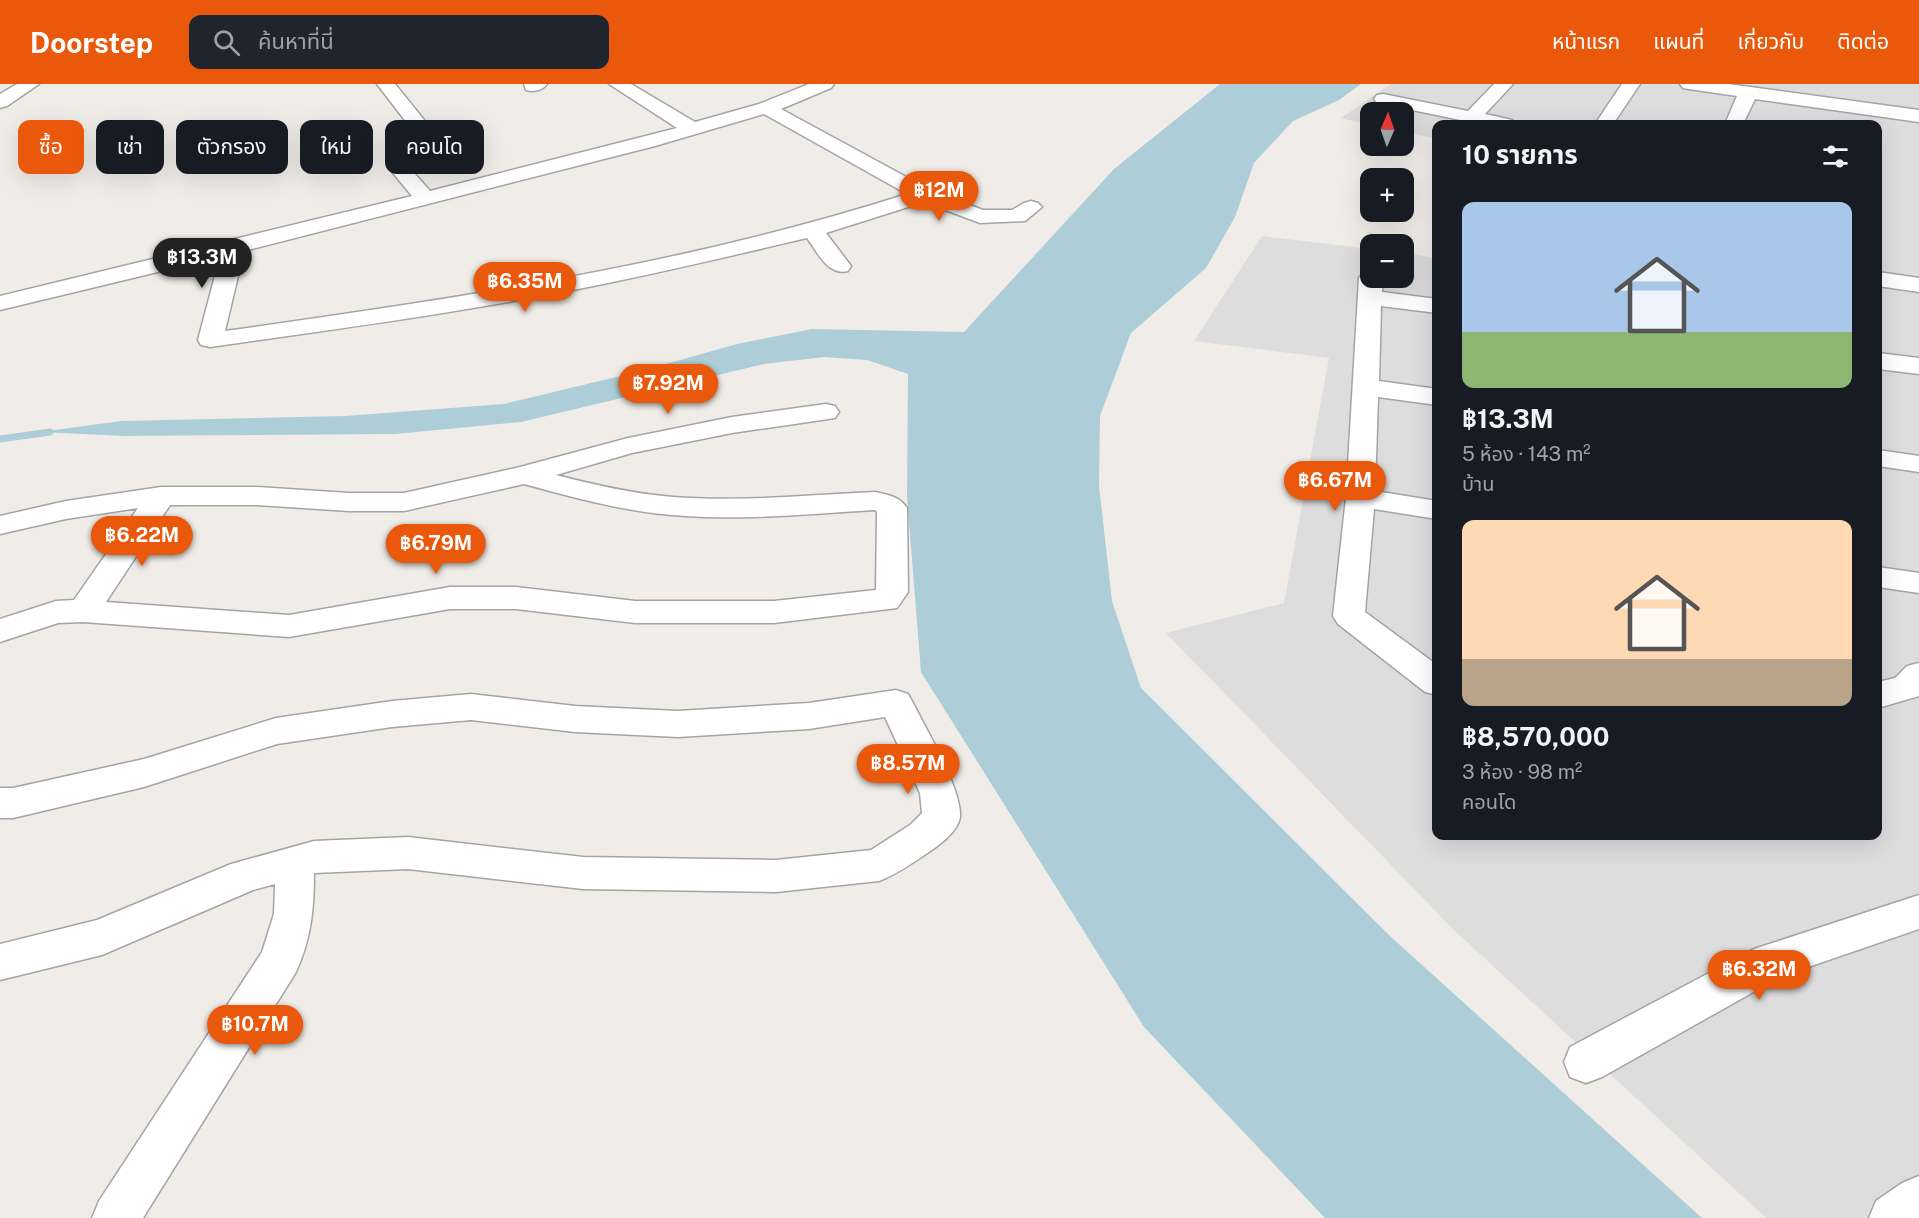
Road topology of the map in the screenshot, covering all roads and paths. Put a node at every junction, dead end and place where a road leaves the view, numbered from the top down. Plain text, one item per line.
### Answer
1 (30, 84) edge
2 (386, 84) edge
3 (618, 84) edge
4 (825, 84) edge
5 (1504, 84) edge
6 (1631, 84) edge
7 (1689, 84) edge
8 (1748, 93) junction
9 (1383, 99) dead end
10 (0, 102) edge
11 (766, 108) junction
12 (1919, 116) edge
13 (1472, 117) junction
14 (1869, 118) edge
15 (1486, 120) edge
16 (1607, 120) edge
17 (1736, 120) edge
18 (693, 129) junction
19 (925, 195) junction
20 (425, 198) junction
21 (1031, 207) dead end
22 (812, 230) junction
23 (234, 247) junction
24 (840, 266) dead end
25 (1882, 280) edge
26 (1919, 285) edge
27 (1371, 288) edge
28 (0, 303) edge
29 (1432, 305) edge
30 (1882, 361) edge
31 (1919, 366) edge
32 (1365, 387) junction
33 (1432, 396) edge
34 (826, 412) dead end
35 (1882, 459) edge
36 (1919, 464) edge
37 (524, 475) junction
38 (161, 496) junction
39 (1360, 498) junction
40 (1432, 509) edge
41 (0, 525) edge
42 (1882, 578) edge
43 (1919, 583) edge
44 (83, 611) junction
45 (0, 631) edge
46 (1430, 674) edge
47 (1919, 675) edge
48 (1882, 694) edge
49 (0, 803) edge
50 (295, 862) junction
51 (1919, 912) edge
52 (0, 962) edge
53 (1586, 1062) dead end
54 (1919, 1200) edge
55 (116, 1218) edge
56 (1893, 1218) edge

1 - 10 street
2 - 20 street
3 - 18 street
4 - 11 street
5 - 13 street
6 - 16 street
7 - 8 street
8 - 14 street
8 - 17 street
9 - 13 street
11 - 18 street
11 - 19 street
12 - 14 street
13 - 15 street
18 - 20 street
19 - 21 street
19 - 22 street
20 - 23 street
22 - 23 street
22 - 24 street
23 - 28 street
25 - 26 street
27 - 29 street
27 - 32 street
30 - 31 street
32 - 33 street
32 - 39 street
34 - 37 street
35 - 36 street
37 - 38 street
37 - 44 street
38 - 41 street
38 - 44 street
39 - 40 street
39 - 46 street
42 - 43 street
44 - 45 street
47 - 48 street
49 - 50 street
50 - 52 street
50 - 55 street
51 - 53 street
54 - 56 street

